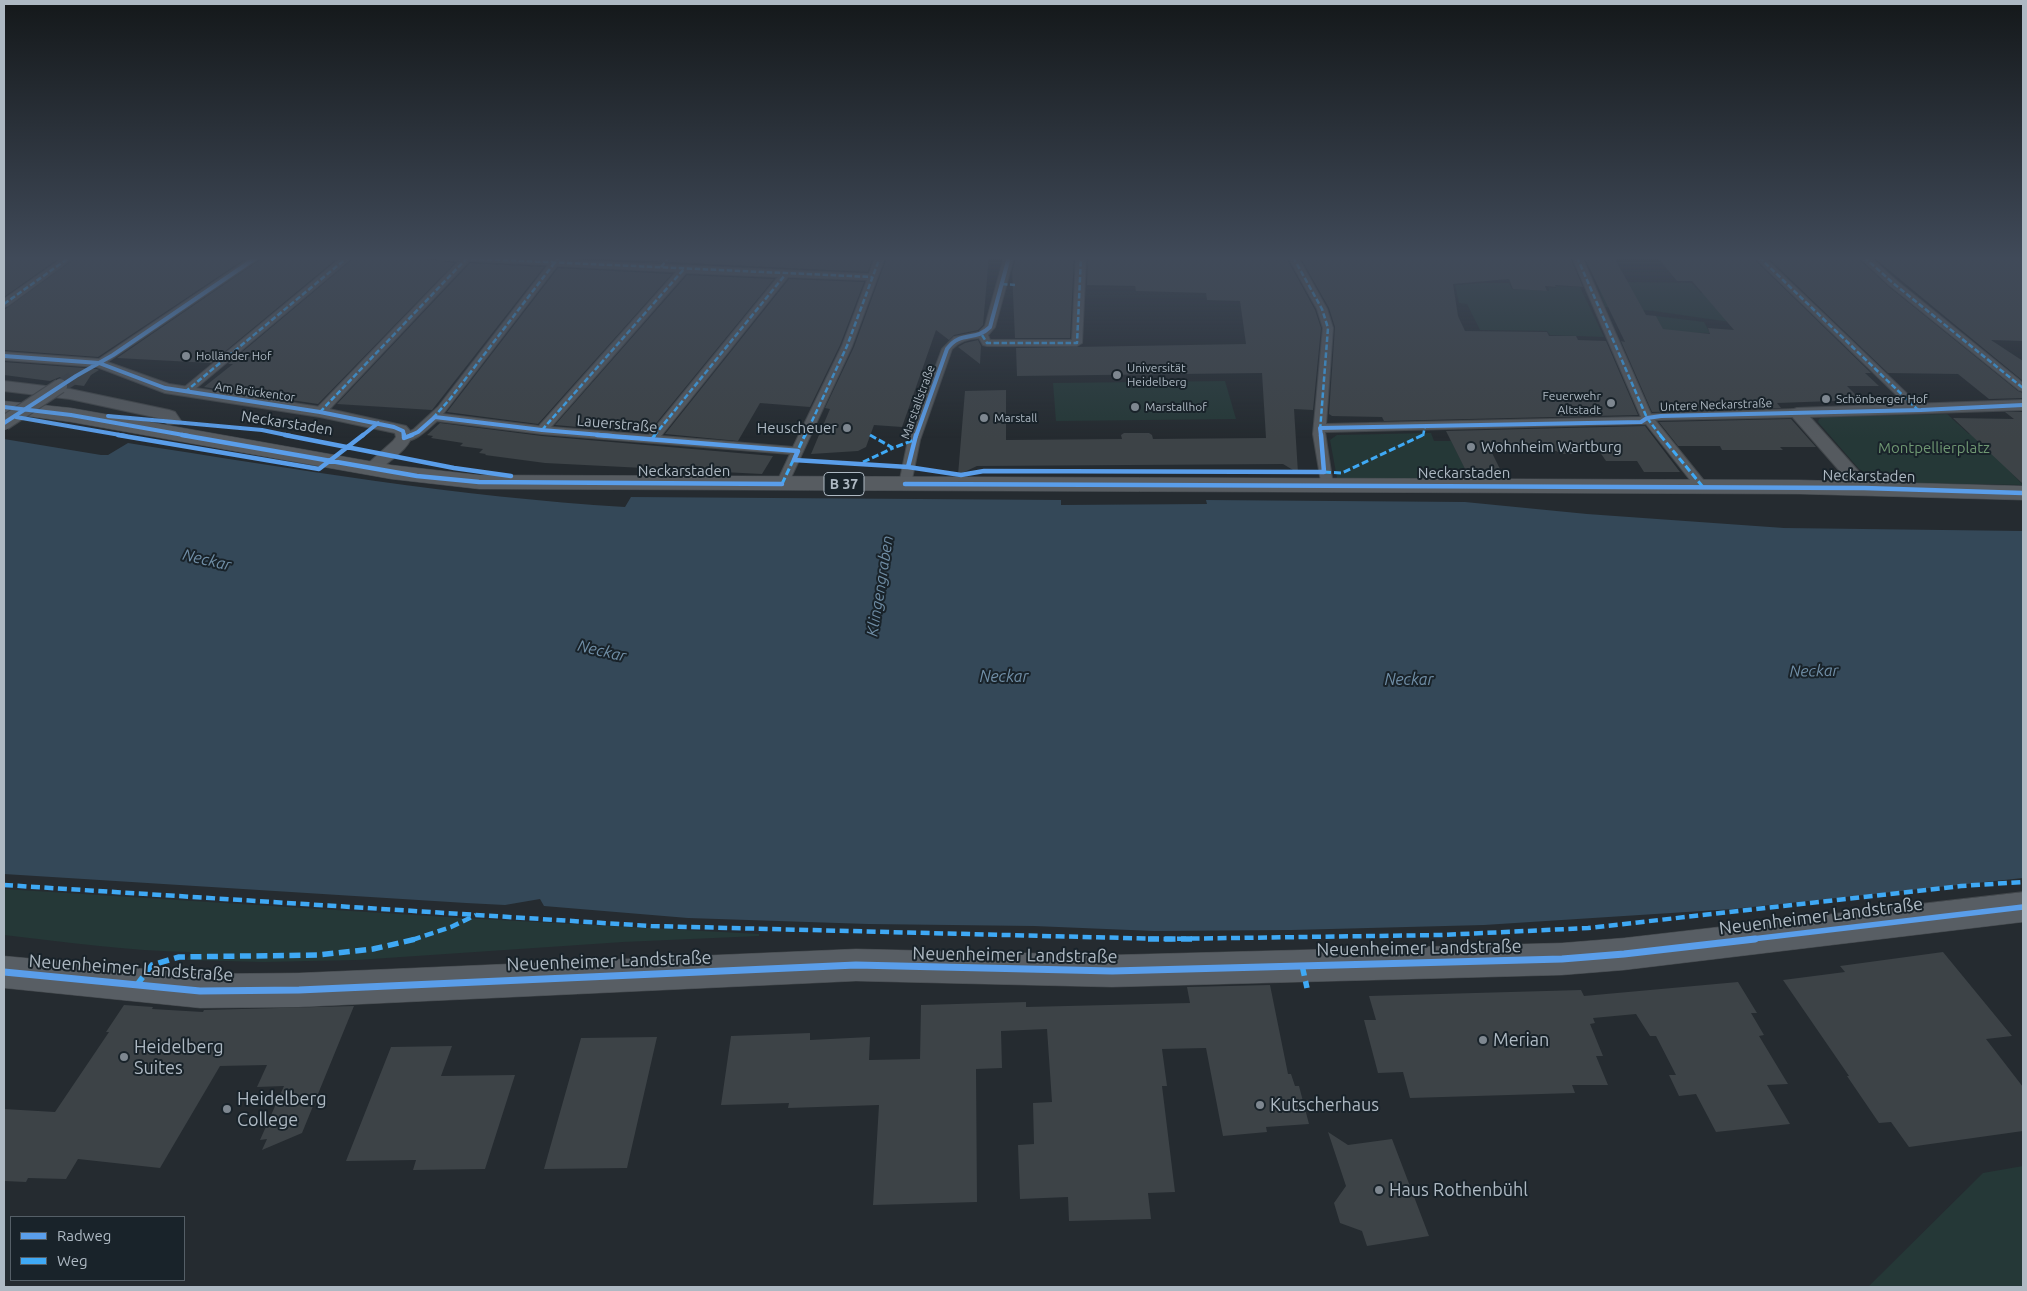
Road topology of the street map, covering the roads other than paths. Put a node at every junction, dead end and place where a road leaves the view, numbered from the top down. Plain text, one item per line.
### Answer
1 (168, 317) edge
2 (275, 317) edge
3 (411, 317) edge
4 (512, 317) edge
5 (641, 317) edge
6 (751, 317) edge
7 (858, 317) edge
8 (993, 317) edge
9 (1078, 317) edge
10 (1324, 317) edge
11 (1602, 317) edge
12 (1822, 317) edge
13 (1935, 317) edge
14 (982, 335) junction
15 (4, 356) edge
16 (98, 363) junction
17 (76, 376) tunnel mouth
18 (4, 386) edge
19 (60, 386) tunnel mouth
20 (2023, 388) edge
21 (185, 392) junction
22 (2023, 405) edge
23 (4, 407) edge
24 (325, 407) junction
25 (1918, 410) junction
26 (438, 413) junction
27 (1797, 413) junction
28 (71, 415) junction
29 (1647, 418) junction
30 (173, 421) junction
31 (4, 423) edge
32 (1320, 428) junction
33 (542, 430) junction
34 (404, 438) junction
35 (651, 440) junction
36 (796, 456) junction
37 (379, 461) junction
38 (782, 484) junction
39 (904, 484) junction
40 (1327, 485) junction
41 (1703, 487) junction
42 (1864, 488) junction
43 (2023, 493) edge
44 (2023, 907) edge
45 (4, 972) edge

1 - 16 street
2 - 21 street
3 - 24 street
4 - 26 street
5 - 33 street
6 - 35 street
7 - 36 street
8 - 14 street
9 - 14 street
10 - 32 street
11 - 29 street
12 - 25 street
13 - 20 street
14 - 39 street, Marstallstraße
15 - 16 street, Am Brückentor
16 - 17 street
16 - 21 street, Am Brückentor
18 - 30 street
19 - 31 street, bridge
21 - 24 street, Am Brückentor
22 - 25 street, Untere Neckarstraße
23 - 28 main road, Neckarstaden / B 37
24 - 34 street, Am Brückentor
25 - 27 street, Untere Neckarstraße
26 - 33 street, Lauerstraße
26 - 34 street
27 - 29 street, Untere Neckarstraße
27 - 42 street
28 - 30 main road, Neckarstaden / B 37
28 - 37 main road, Neckarstaden / B 37
29 - 32 street, Untere Neckarstraße
29 - 41 street
30 - 37 main road, Neckarstaden / B 37
32 - 40 street
33 - 35 street, Lauerstraße
34 - 37 street
35 - 36 street, Lauerstraße
36 - 38 street
37 - 38 main road, Neckarstaden / B 37
38 - 39 main road, Neckarstaden / B 37
39 - 40 main road, Neckarstaden / B 37
40 - 41 main road, Neckarstaden / B 37
41 - 42 main road, Neckarstaden / B 37
42 - 43 main road, Neckarstaden / B 37
44 - 45 main road, Neuenheimer Landstraße

